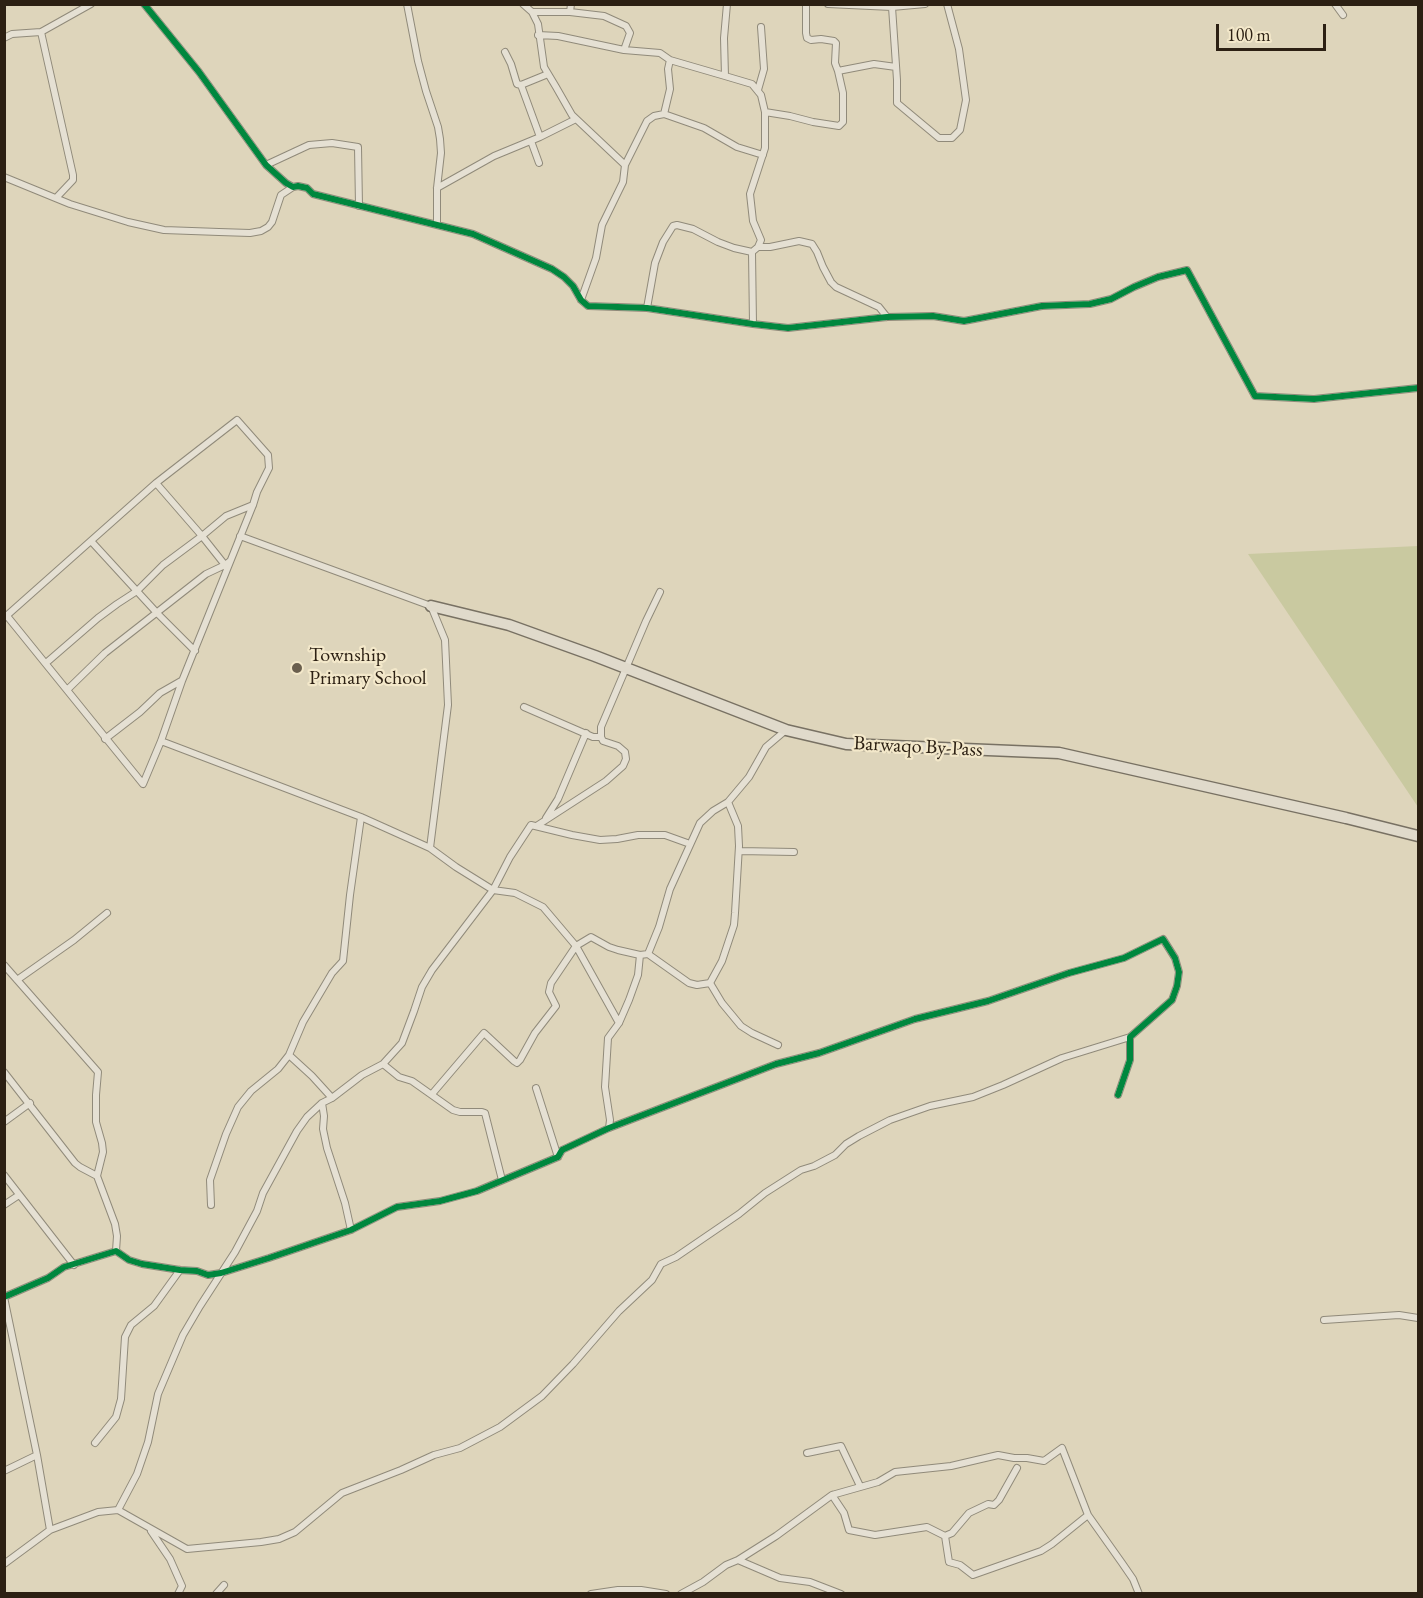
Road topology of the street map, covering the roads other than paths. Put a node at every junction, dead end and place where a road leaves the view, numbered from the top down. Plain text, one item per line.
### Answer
1 (91, 4) edge
2 (144, 4) edge
3 (407, 4) edge
4 (523, 4) edge
5 (727, 4) edge
6 (806, 4) edge
7 (828, 4) edge
8 (925, 4) edge
9 (947, 4) edge
10 (1335, 4) edge
11 (861, 5) edge
12 (571, 8) edge
13 (892, 8) junction
14 (532, 12) junction
15 (1343, 15) dead end
16 (760, 27) dead end
17 (41, 33) junction
18 (538, 34) junction
19 (4, 38) edge
20 (624, 50) junction
21 (505, 52) dead end
22 (670, 60) junction
23 (896, 67) junction
24 (838, 71) junction
25 (548, 74) junction
26 (725, 76) junction
27 (521, 85) junction
28 (758, 90) junction
29 (765, 112) junction
30 (664, 114) junction
31 (576, 119) junction
32 (540, 137) junction
33 (531, 141) junction
34 (764, 155) junction
35 (540, 163) dead end
36 (266, 165) junction
37 (625, 165) junction
38 (4, 177) edge
39 (293, 187) junction
40 (437, 188) junction
41 (56, 198) junction
42 (358, 206) junction
43 (437, 225) junction
44 (758, 247) junction
45 (752, 252) junction
46 (581, 300) junction
47 (647, 308) junction
48 (887, 317) junction
49 (753, 324) junction
50 (1419, 388) edge
51 (156, 483) junction
52 (253, 505) junction
53 (202, 536) junction
54 (240, 536) junction
55 (91, 541) junction
56 (228, 563) junction
57 (137, 591) junction
58 (660, 592) dead end
59 (431, 606) junction
60 (157, 614) junction
61 (6, 617) edge
62 (195, 651) junction
63 (46, 663) junction
64 (625, 669) junction
65 (182, 681) junction
66 (67, 690) junction
67 (524, 707) dead end
68 (786, 730) junction
69 (586, 733) junction
70 (601, 737) junction
71 (105, 739) junction
72 (161, 741) junction
73 (728, 802) junction
74 (361, 817) junction
75 (541, 824) junction
76 (1419, 836) edge
77 (690, 844) junction
78 (430, 849) junction
79 (740, 851) junction
80 (794, 852) dead end
81 (493, 890) junction
82 (107, 913) dead end
83 (576, 946) junction
84 (644, 954) junction
85 (4, 965) edge
86 (7, 974) edge
87 (17, 980) junction
88 (710, 983) junction
89 (619, 1023) junction
90 (1130, 1037) junction
91 (778, 1045) dead end
92 (289, 1055) junction
93 (383, 1064) junction
94 (4, 1072) edge
95 (536, 1088) dead end
96 (432, 1094) junction
97 (1118, 1095) dead end
98 (332, 1098) junction
99 (30, 1103) junction
100 (322, 1103) junction
101 (4, 1122) edge
102 (609, 1128) junction
103 (558, 1156) junction
104 (4, 1175) edge
105 (98, 1176) junction
106 (502, 1180) junction
107 (19, 1194) junction
108 (4, 1205) edge
109 (211, 1205) dead end
110 (351, 1230) junction
111 (116, 1251) junction
112 (74, 1264) junction
113 (180, 1270) junction
114 (221, 1273) junction
115 (4, 1297) edge
116 (1419, 1318) edge
117 (1324, 1320) dead end
118 (95, 1443) dead end
119 (807, 1453) dead end
120 (37, 1455) junction
121 (1017, 1468) dead end
122 (4, 1470) edge
123 (860, 1486) junction
124 (832, 1495) junction
125 (118, 1510) junction
126 (1088, 1515) junction
127 (150, 1528) junction
128 (50, 1530) junction
129 (945, 1536) junction
130 (738, 1560) junction
131 (4, 1564) edge
132 (224, 1585) dead end
133 (619, 1592) edge
134 (178, 1593) edge
135 (216, 1593) edge
136 (591, 1593) edge
137 (666, 1593) edge
138 (681, 1593) edge
139 (841, 1593) edge
140 (1138, 1593) edge

1 - 17 street
2 - 36 street
3 - 40 street
4 - 14 street
5 - 26 street
6 - 24 street
7 - 11 street
8 - 13 street
9 - 23 street
10 - 15 street
11 - 13 street
12 - 14 street
12 - 20 street
13 - 23 street
14 - 18 street
16 - 28 street
17 - 19 street
17 - 41 street
18 - 20 street
18 - 25 street
20 - 22 street
21 - 27 street
22 - 26 street
22 - 30 street
23 - 24 street
24 - 29 street
25 - 27 street
25 - 31 street
26 - 28 street
27 - 32 street
28 - 29 street
29 - 34 street
30 - 34 street
30 - 37 street
31 - 32 street
31 - 37 street
32 - 33 street
33 - 35 street
33 - 40 street
34 - 44 street
36 - 39 street
36 - 42 street
37 - 46 street
38 - 41 street
39 - 41 street
39 - 42 street
40 - 43 street
42 - 43 street
43 - 46 street
44 - 45 street
44 - 48 street
45 - 47 street
45 - 49 street
46 - 47 street
47 - 49 street
48 - 49 street
48 - 50 street
51 - 52 street
51 - 53 street
51 - 55 street
52 - 53 street
52 - 54 street
53 - 56 street
53 - 57 street
54 - 56 street
54 - 59 street
55 - 57 street
55 - 61 street
56 - 60 street
56 - 62 street
57 - 60 street
57 - 63 street
58 - 64 street
59 - 64 highway, Barwaqo By-Pass
59 - 78 street
60 - 62 street
60 - 66 street
61 - 63 street
62 - 65 street
63 - 66 street
64 - 68 highway, Barwaqo By-Pass
64 - 70 street
65 - 71 street
65 - 72 street
66 - 71 street
67 - 69 street
68 - 73 street
68 - 76 highway, Barwaqo By-Pass
69 - 70 street
69 - 75 street
70 - 75 street
71 - 72 street
72 - 74 street
73 - 77 street
73 - 79 street
74 - 78 street
74 - 92 street
75 - 77 street
75 - 81 street
77 - 84 street
78 - 81 street
79 - 80 street
79 - 88 street
81 - 83 street
81 - 93 street
82 - 87 street
83 - 84 street
83 - 89 street
83 - 96 street
84 - 88 street
84 - 89 street
85 - 86 street
86 - 87 street
87 - 105 street
88 - 91 street
89 - 102 street
90 - 97 street
90 - 102 street
90 - 127 street
92 - 98 street
92 - 109 street
93 - 96 street
93 - 98 street
94 - 99 street
95 - 103 street
96 - 106 street
98 - 100 street
99 - 101 street
99 - 105 street
100 - 110 street
100 - 114 street
102 - 103 street
103 - 106 street
104 - 107 street
105 - 111 street
106 - 110 street
107 - 108 street
107 - 112 street
110 - 114 street
111 - 112 street
111 - 113 street
112 - 115 street
113 - 114 street
113 - 118 street
114 - 125 street
115 - 120 street
116 - 117 street
119 - 123 street
120 - 122 street
120 - 128 street
121 - 129 street
123 - 124 street
123 - 126 street
124 - 129 street
124 - 130 street
125 - 127 street
125 - 128 street
126 - 129 street
126 - 140 street
127 - 134 street
128 - 131 street
130 - 138 street
130 - 139 street
132 - 135 street
133 - 136 street
133 - 137 street

